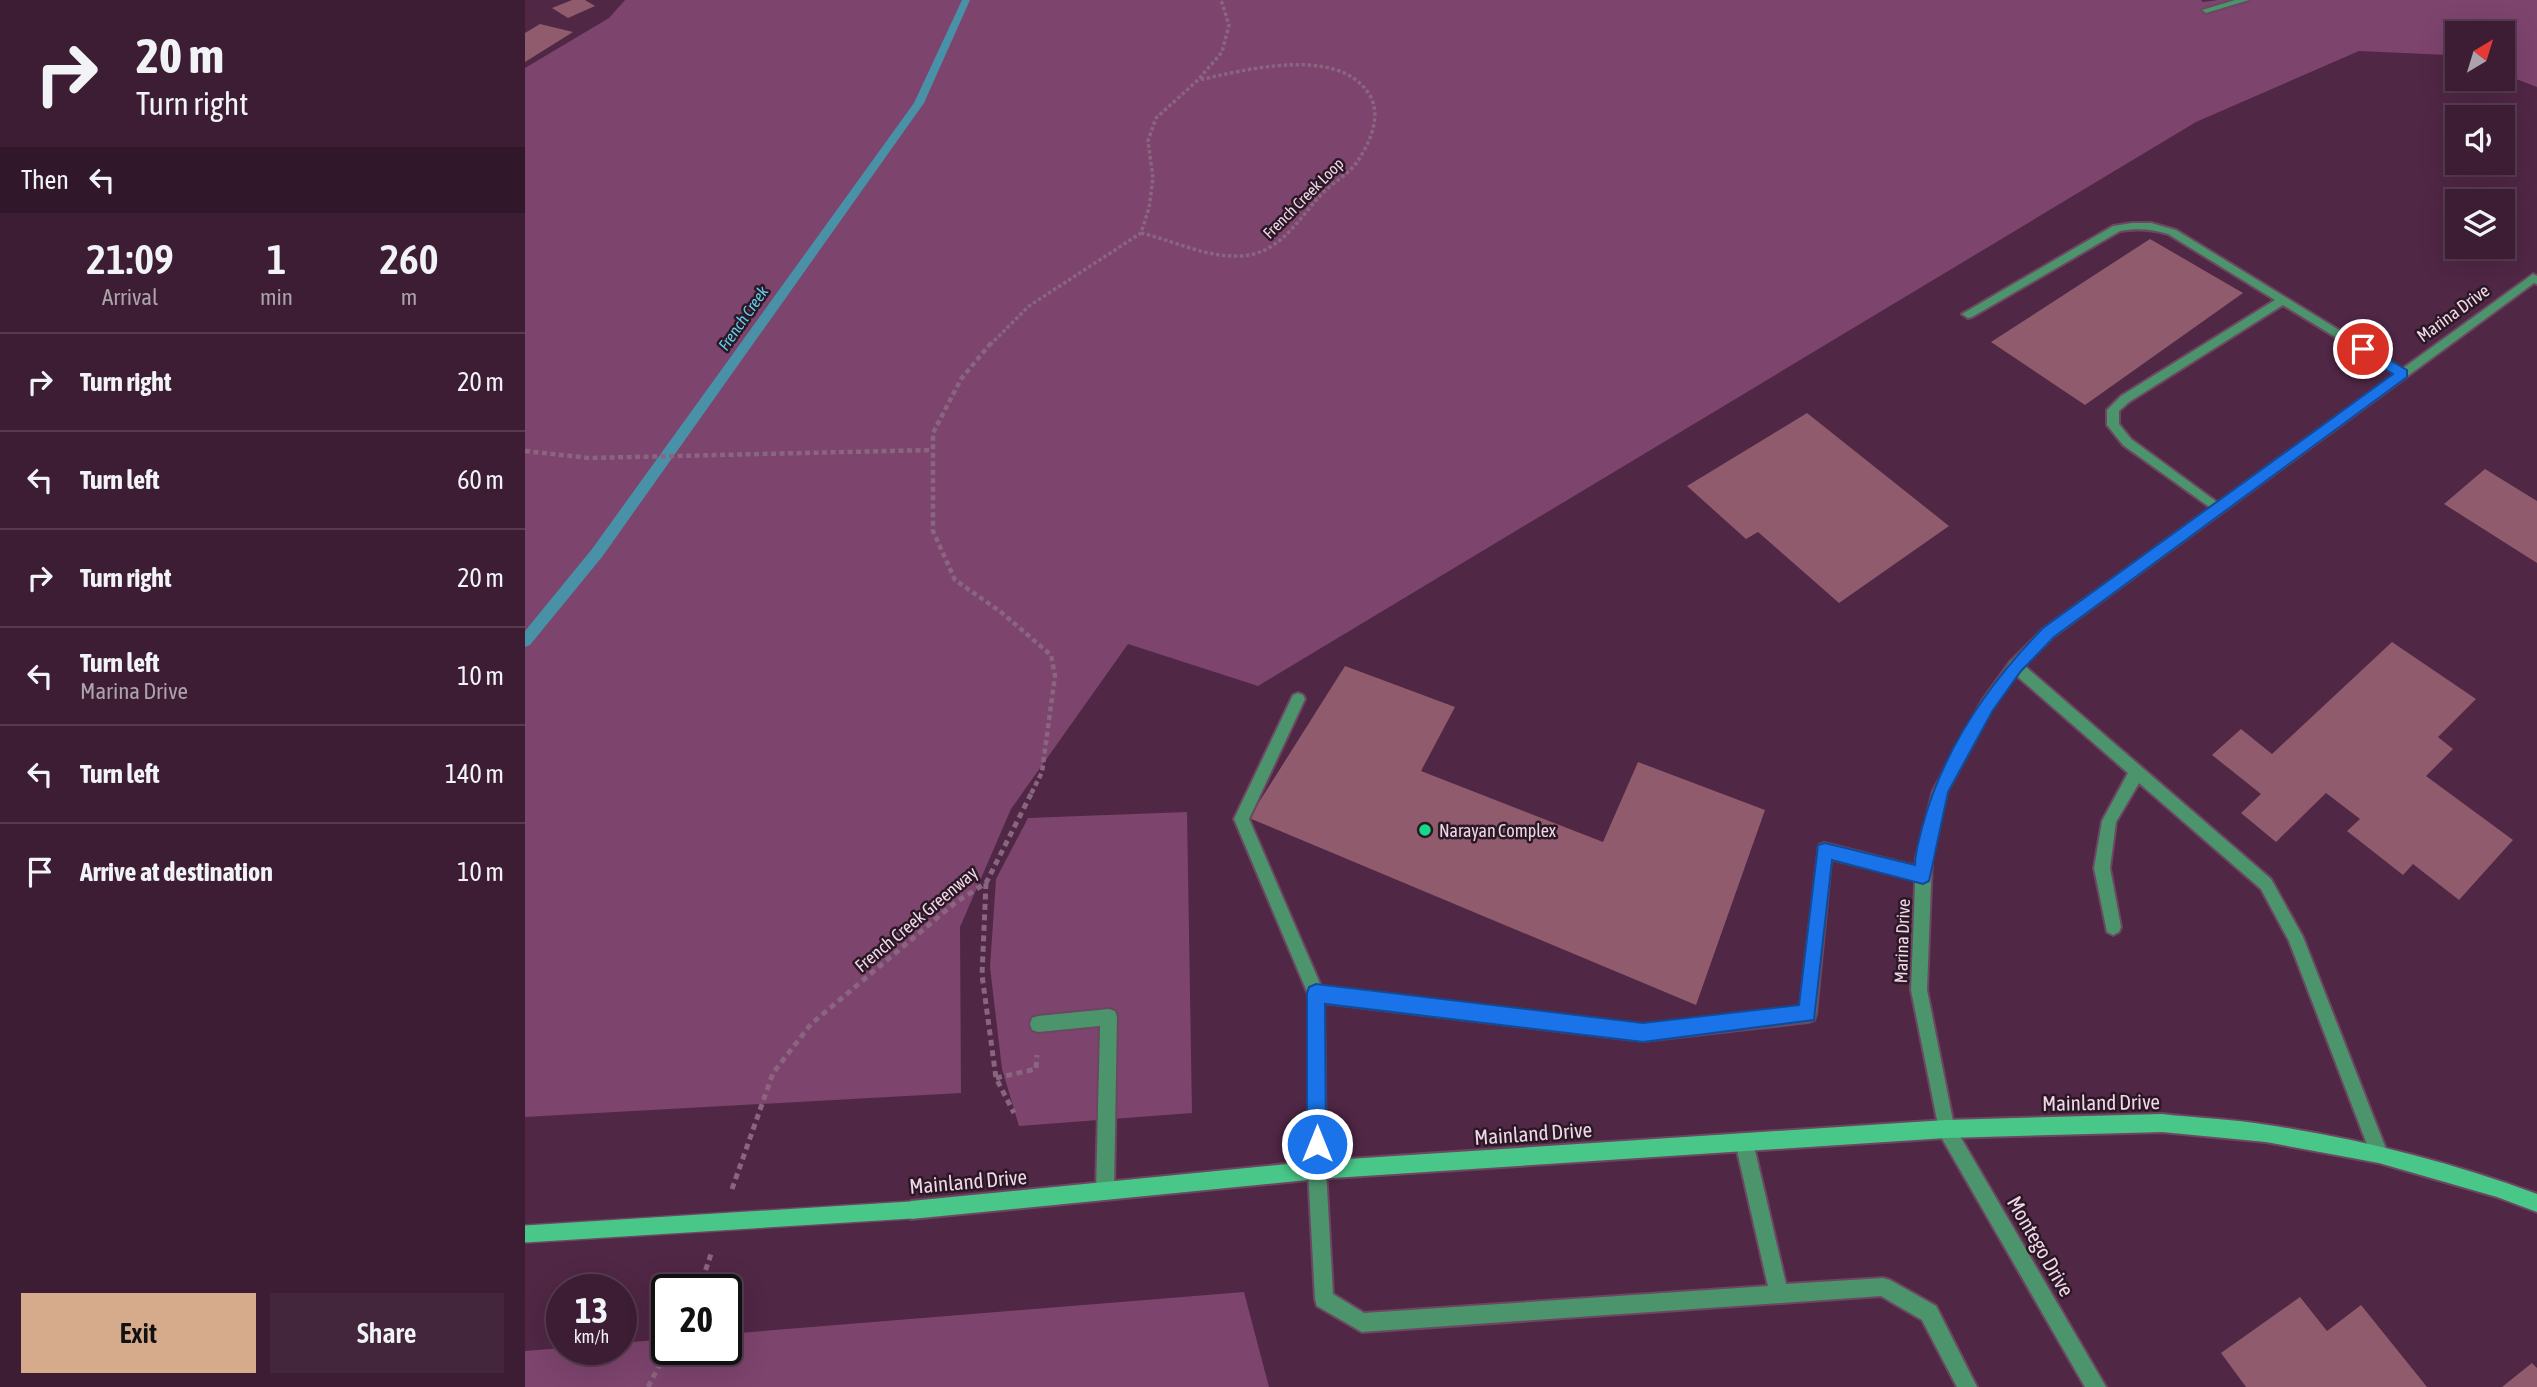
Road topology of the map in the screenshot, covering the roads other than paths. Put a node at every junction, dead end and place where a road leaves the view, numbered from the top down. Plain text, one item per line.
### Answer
1 (2245, 0) edge
2 (2206, 10) dead end
3 (2535, 279) edge
4 (2283, 300) junction
5 (1968, 314) dead end
6 (2403, 373) junction
7 (2219, 508) junction
8 (2015, 666) junction
9 (1298, 699) dead end
10 (2137, 772) junction
11 (1923, 875) junction
12 (2113, 927) dead end
13 (1316, 993) junction
14 (1038, 1024) road end
15 (1946, 1129) junction
16 (1744, 1142) junction
17 (2379, 1154) junction
18 (1317, 1170) junction
19 (1105, 1191) junction
20 (2537, 1203) edge
21 (525, 1234) edge
22 (1779, 1294) junction
23 (1967, 1387) edge
24 (2096, 1387) edge

1 - 2 street
3 - 6 street, Marina Drive
4 - 5 street
4 - 6 street
4 - 7 street
6 - 7 street, Marina Drive
7 - 8 street, Marina Drive
8 - 10 street
8 - 11 street, Marina Drive
9 - 13 street
10 - 12 street
10 - 17 street
11 - 13 street
11 - 15 street, Marina Drive
13 - 18 street
14 - 19 street
15 - 16 main road, Mainland Drive
15 - 17 main road, Mainland Drive
15 - 24 street, Montego Drive
16 - 18 main road, Mainland Drive
16 - 22 street
17 - 20 main road, Mainland Drive
18 - 19 main road, Mainland Drive
18 - 22 street
19 - 21 main road, Mainland Drive, bridge
22 - 23 street

